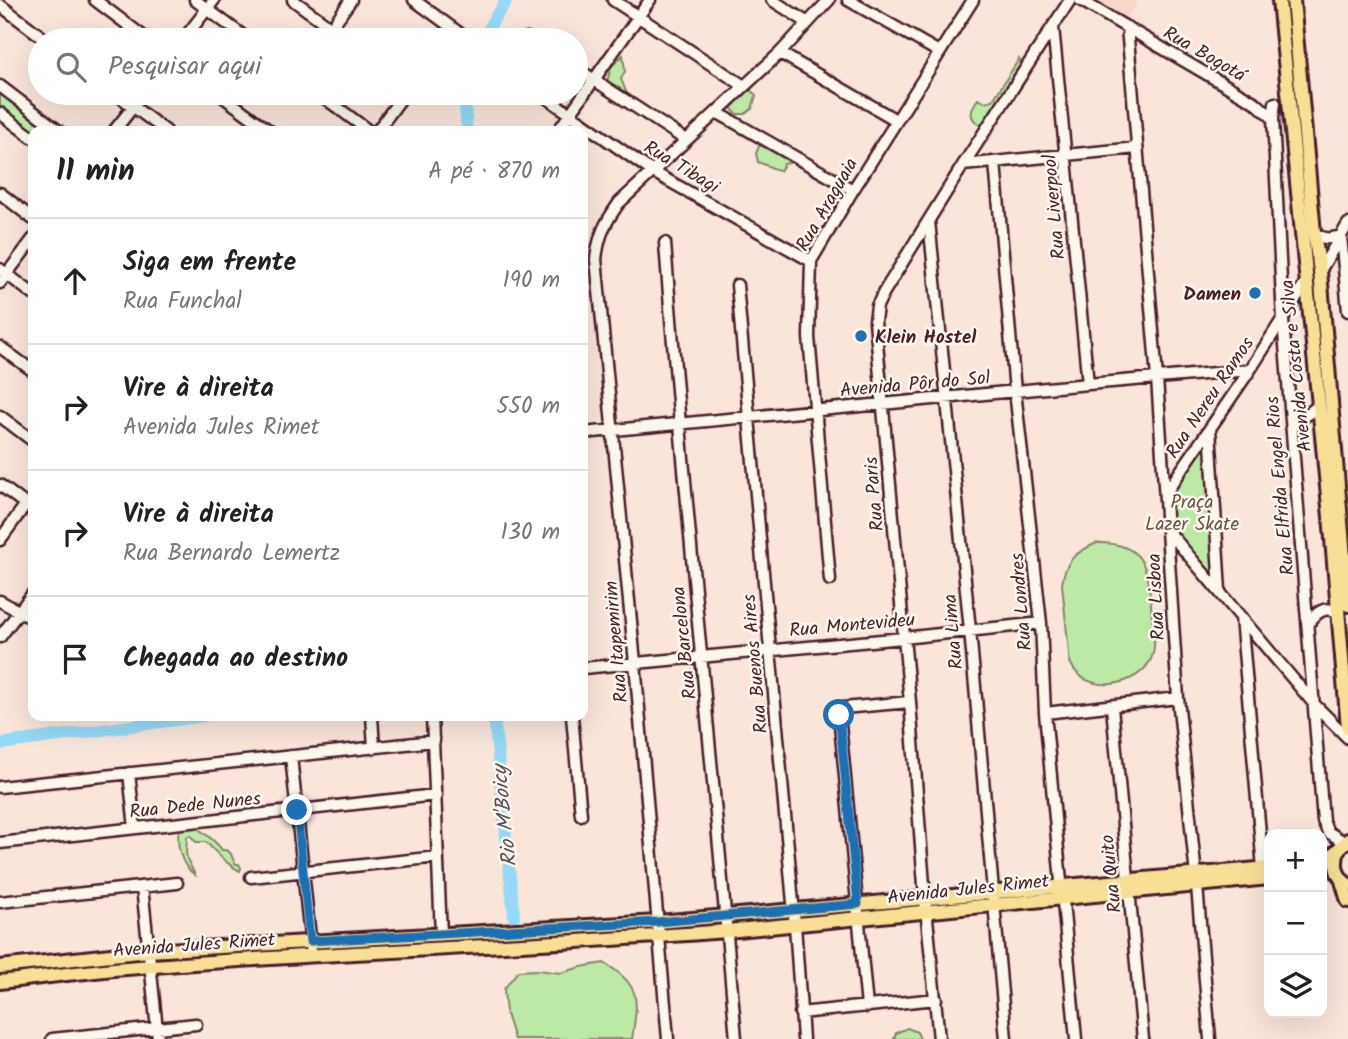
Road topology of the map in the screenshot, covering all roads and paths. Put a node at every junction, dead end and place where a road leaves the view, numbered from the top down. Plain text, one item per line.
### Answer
1 (94, 0) edge
2 (195, 0) edge
3 (293, 0) edge
4 (351, 0) edge
5 (414, 0) edge
6 (613, 0) edge
7 (650, 0) edge
8 (772, 0) edge
9 (829, 0) edge
10 (848, 0) edge
11 (973, 0) edge
12 (1070, 0) edge
13 (1080, 0) edge
14 (1279, 0) edge
15 (1293, 0) edge
16 (210, 4) edge
17 (0, 5) edge
18 (638, 17) junction
19 (808, 23) junction
20 (1053, 27) junction
21 (1126, 27) junction
22 (30, 28) edge
23 (132, 28) edge
24 (192, 28) edge
25 (235, 28) edge
26 (331, 28) joint
27 (452, 28) edge
28 (939, 52) junction
29 (780, 53) junction
30 (588, 76) edge
31 (594, 80) junction
32 (0, 86) edge
33 (744, 86) junction
34 (588, 88) edge
35 (1256, 103) junction
36 (1282, 103) junction
37 (130, 105) edge
38 (234, 105) edge
39 (334, 105) edge
40 (396, 105) edge
41 (556, 105) edge
42 (576, 105) edge
43 (133, 107) junction
44 (1302, 107) junction
45 (0, 113) edge
46 (718, 113) junction
47 (569, 115) junction
48 (1273, 118) junction
49 (1290, 118) junction
50 (897, 120) junction
51 (52, 126) edge
52 (118, 126) edge
53 (159, 126) edge
54 (263, 126) edge
55 (362, 126) edge
56 (381, 126) edge
57 (561, 126) edge
58 (585, 126) edge
59 (588, 128) edge
60 (28, 134) edge
61 (686, 140) junction
62 (1137, 148) junction
63 (1066, 155) junction
64 (995, 162) junction
65 (963, 164) junction
66 (653, 172) junction
67 (853, 190) junction
68 (0, 193) edge
69 (28, 215) edge
70 (929, 221) junction
71 (1348, 224) edge
72 (1314, 233) junction
73 (1341, 236) junction
74 (665, 243) dead end
75 (28, 244) edge
76 (811, 261) junction
77 (1320, 271) junction
78 (3, 272) edge
79 (1306, 282) junction
80 (0, 283) edge
81 (737, 285) dead end
82 (28, 290) edge
83 (1309, 311) junction
84 (1348, 311) edge
85 (1283, 320) junction
86 (0, 346) edge
87 (28, 367) edge
88 (1250, 370) junction
89 (1157, 378) junction
90 (1087, 384) junction
91 (1015, 391) junction
92 (947, 399) junction
93 (883, 404) junction
94 (1318, 406) junction
95 (815, 410) junction
96 (0, 416) edge
97 (749, 417) junction
98 (678, 424) junction
99 (1292, 426) junction
100 (1210, 428) junction
101 (613, 430) junction
102 (588, 432) edge
103 (28, 437) edge
104 (0, 485) edge
105 (1164, 494) junction
106 (28, 506) edge
107 (28, 509) edge
108 (1344, 518) edge
109 (1168, 531) junction
110 (0, 540) edge
111 (830, 580) dead end
112 (1220, 592) junction
113 (28, 599) edge
114 (0, 601) edge
115 (1343, 609) edge
116 (19, 611) junction
117 (28, 616) edge
118 (1241, 616) junction
119 (1041, 623) junction
120 (1308, 624) junction
121 (970, 630) junction
122 (0, 637) edge
123 (904, 638) junction
124 (770, 649) junction
125 (702, 656) junction
126 (635, 663) junction
127 (588, 668) edge
128 (1178, 698) junction
129 (910, 702) junction
130 (1315, 705) junction
131 (1112, 706) junction
132 (1045, 713) junction
133 (372, 721) edge
134 (432, 721) edge
135 (572, 721) edge
136 (1348, 728) edge
137 (1348, 738) edge
138 (434, 741) junction
139 (374, 748) junction
140 (291, 756) junction
141 (130, 774) junction
142 (0, 787) edge
143 (436, 795) junction
144 (297, 810) junction
145 (581, 815) dead end
146 (135, 828) junction
147 (1264, 842) edge
148 (0, 843) edge
149 (1343, 844) edge
150 (438, 857) junction
151 (1327, 860) edge
152 (303, 871) junction
153 (1264, 871) edge
154 (251, 877) dead end
155 (1196, 880) junction
156 (1342, 880) edge
157 (177, 883) dead end
158 (1129, 886) junction
159 (142, 887) junction
160 (1062, 892) junction
161 (925, 898) junction
162 (993, 899) junction
163 (1348, 901) edge
164 (0, 902) edge
165 (858, 904) junction
166 (794, 910) junction
167 (927, 912) junction
168 (725, 916) junction
169 (860, 918) junction
170 (658, 922) junction
171 (795, 925) junction
172 (727, 931) junction
173 (441, 935) junction
174 (659, 937) junction
175 (310, 941) junction
176 (148, 951) junction
177 (312, 955) junction
178 (150, 966) junction
179 (0, 967) edge
180 (0, 982) edge
181 (936, 999) junction
182 (867, 1007) junction
183 (800, 1013) junction
184 (196, 1024) dead end
185 (157, 1033) edge
186 (52, 1039) edge
187 (668, 1039) edge
188 (736, 1039) edge
189 (803, 1039) edge
190 (939, 1039) edge
191 (1006, 1039) edge
192 (1076, 1039) edge
193 (1143, 1039) edge
194 (1210, 1039) edge

1 - 23 street
2 - 16 street
3 - 26 street
4 - 26 street
5 - 27 street
6 - 18 street
7 - 18 street
8 - 19 street
9 - 19 street, Rua Itapemirim
10 - 28 street
11 - 28 street, Rua Araguaia
12 - 20 street, Rua Paris
13 - 21 street, Rua Bogotá
14 - 36 main road, Avenida Costa e Silva
15 - 44 main road, Avenida Costa e Silva
16 - 24 street
16 - 25 street
17 - 22 street
18 - 31 street
18 - 33 street
19 - 29 street, Rua Itapemirim
20 - 63 street, Rua Liverpool
20 - 65 street, Rua Paris
21 - 35 street, Rua Bogotá
21 - 62 street, Rua Lisboa
28 - 50 street, Rua Araguaia
29 - 33 street, Rua Itapemirim
29 - 50 street
30 - 31 street
31 - 34 street
31 - 61 street
32 - 51 street
33 - 46 street, Rua Itapemirim
35 - 36 street
35 - 48 street, Rua Bogotá
36 - 44 street
36 - 48 street, Rua Elfrida Engel Rios
36 - 49 main road, Avenida Costa e Silva
37 - 43 street
38 - 54 street
39 - 55 street
40 - 56 street
41 - 47 street, Rua Tibagi
42 - 47 street
43 - 52 street
43 - 53 street
44 - 49 street
44 - 72 main road, Avenida Costa e Silva
45 - 60 street
46 - 61 street, Rua Itapemirim
46 - 67 street
47 - 57 street
47 - 58 street, Rua Tibagi
48 - 49 street
48 - 85 street, Rua Elfrida Engel Rios
49 - 79 main road, Avenida Costa e Silva
50 - 67 street, Rua Araguaia
59 - 66 street, Rua Tibagi
61 - 66 street, Rua Itapemirim
62 - 63 street
62 - 89 street, Rua Lisboa
63 - 64 street
63 - 90 street, Rua Liverpool
64 - 65 street
64 - 91 street, Rua Londres
65 - 70 street, Rua Paris
66 - 76 street, Rua Tibagi
66 - 101 street, Rua Itapemirim
67 - 76 street, Rua Araguaia
68 - 69 street
70 - 92 street, Rua Lima
70 - 93 street, Rua Paris
71 - 73 street
72 - 73 street
72 - 77 main road, Avenida Costa e Silva
73 - 77 street
73 - 84 street
74 - 98 street, Rua Barcelona
75 - 78 street
76 - 95 street, Rua Araguaia
77 - 108 main road, Avenida Costa e Silva
78 - 80 street
78 - 82 street
79 - 83 main road, Avenida Costa e Silva
79 - 85 street, Rua Nereu Ramos
81 - 97 street, Rua Buenos Aires
83 - 85 street
83 - 94 main road, Avenida Costa e Silva
85 - 88 street, Rua Nereu Ramos
85 - 99 street, Rua Elfrida Engel Rios
86 - 87 street
88 - 89 street, Avenida Pôr do Sol
88 - 100 street, Rua Nereu Ramos
89 - 90 street, Avenida Pôr do Sol
89 - 105 street, Rua Lisboa
90 - 91 street, Avenida Pôr do Sol
91 - 92 street, Avenida Pôr do Sol
91 - 119 street, Rua Londres
92 - 93 street, Avenida Pôr do Sol
92 - 121 street, Rua Lima
93 - 95 street, Avenida Pôr do Sol
93 - 123 street, Rua Paris
94 - 99 street
94 - 115 main road, Avenida Costa e Silva
95 - 97 street, Avenida Pôr do Sol
95 - 111 street, Rua Araguaia
96 - 103 street
97 - 98 street, Avenida Pôr do Sol
97 - 124 street, Rua Buenos Aires
98 - 101 street, Avenida Pôr do Sol
98 - 125 street, Rua Barcelona
99 - 120 street, Rua Elfrida Engel Rios
100 - 105 street, Rua Nereu Ramos
100 - 112 street
101 - 102 street, Avenida Pôr do Sol
101 - 126 street, Rua Itapemirim
104 - 106 street
105 - 109 street, Rua Lisboa
107 - 110 street
108 - 115 main road, Avenida Costa e Silva
109 - 112 street
109 - 128 street, Rua Lisboa
112 - 118 street
113 - 116 street
114 - 116 street
115 - 120 street
115 - 136 main road, Avenida Costa e Silva
116 - 117 street
116 - 122 street
118 - 130 street
118 - 147 street
119 - 121 street, Rua Montevideu
119 - 132 street, Rua Londres
120 - 130 street, Rua Elfrida Engel Rios
121 - 123 street, Rua Montevideu
121 - 162 street, Rua Lima
123 - 124 street, Rua Montevideu
123 - 129 street, Rua Paris
124 - 125 street, Rua Montevideu
124 - 166 street, Rua Buenos Aires
125 - 126 street, Rua Montevideu
125 - 168 street, Rua Barcelona
126 - 127 street, Rua Montevideu
126 - 170 street, Rua Itapemirim
128 - 131 street
128 - 155 street, Rua Lisboa
129 - 161 street, Rua Paris
129 - 165 street
130 - 137 street
130 - 149 street, Rua Elfrida Engel Rios
131 - 132 street
131 - 158 street, Rua Quito
132 - 160 street, Rua Londres
133 - 139 street
134 - 138 street
135 - 145 street
138 - 139 street
138 - 143 street
139 - 140 street
140 - 141 street
140 - 144 street
141 - 142 street
141 - 146 street
143 - 144 street, Rua Dede Nunes
143 - 150 street
144 - 146 street, Rua Dede Nunes
144 - 152 street
146 - 148 street, Rua Dede Nunes
149 - 151 main road
149 - 156 main road
150 - 152 street
150 - 173 street
152 - 154 street
152 - 175 street
153 - 155 main road, Avenida Jules Rimet
155 - 158 main road, Avenida Jules Rimet
155 - 194 street, Rua Lisboa
156 - 163 main road
157 - 159 street
158 - 160 main road, Avenida Jules Rimet
158 - 193 street, Rua Quito
159 - 164 street
159 - 176 street
160 - 162 main road, Avenida Jules Rimet
160 - 192 street, Rua Londres
161 - 162 main road, Avenida Jules Rimet
161 - 165 main road, Avenida Jules Rimet
161 - 167 street, Rua Paris
162 - 167 main road, Avenida Jules Rimet
162 - 191 street, Rua Lima
165 - 166 main road, Avenida Jules Rimet
165 - 169 street
166 - 168 main road, Avenida Jules Rimet
166 - 171 street, Rua Buenos Aires
167 - 169 main road, Avenida Jules Rimet
167 - 181 street, Rua Paris
168 - 170 main road, Avenida Jules Rimet
168 - 172 street, Rua Barcelona
169 - 171 main road, Avenida Jules Rimet
169 - 182 street
170 - 173 main road, Avenida Jules Rimet
170 - 174 street, Rua Itapemirim
171 - 172 main road, Avenida Jules Rimet
171 - 183 street, Rua Buenos Aires
172 - 174 main road, Avenida Jules Rimet
172 - 188 street, Rua Barcelona
173 - 175 main road, Avenida Jules Rimet
174 - 177 main road, Avenida Jules Rimet
174 - 187 street, Rua Itapemirim
175 - 176 main road, Avenida Jules Rimet
175 - 177 street
176 - 178 street
176 - 179 main road, Avenida Jules Rimet
177 - 178 main road, Avenida Jules Rimet
178 - 180 main road, Avenida Jules Rimet
178 - 185 street
181 - 182 street
181 - 190 street, Rua Paris
182 - 183 street
183 - 189 street, Rua Buenos Aires
184 - 185 street
185 - 186 street

